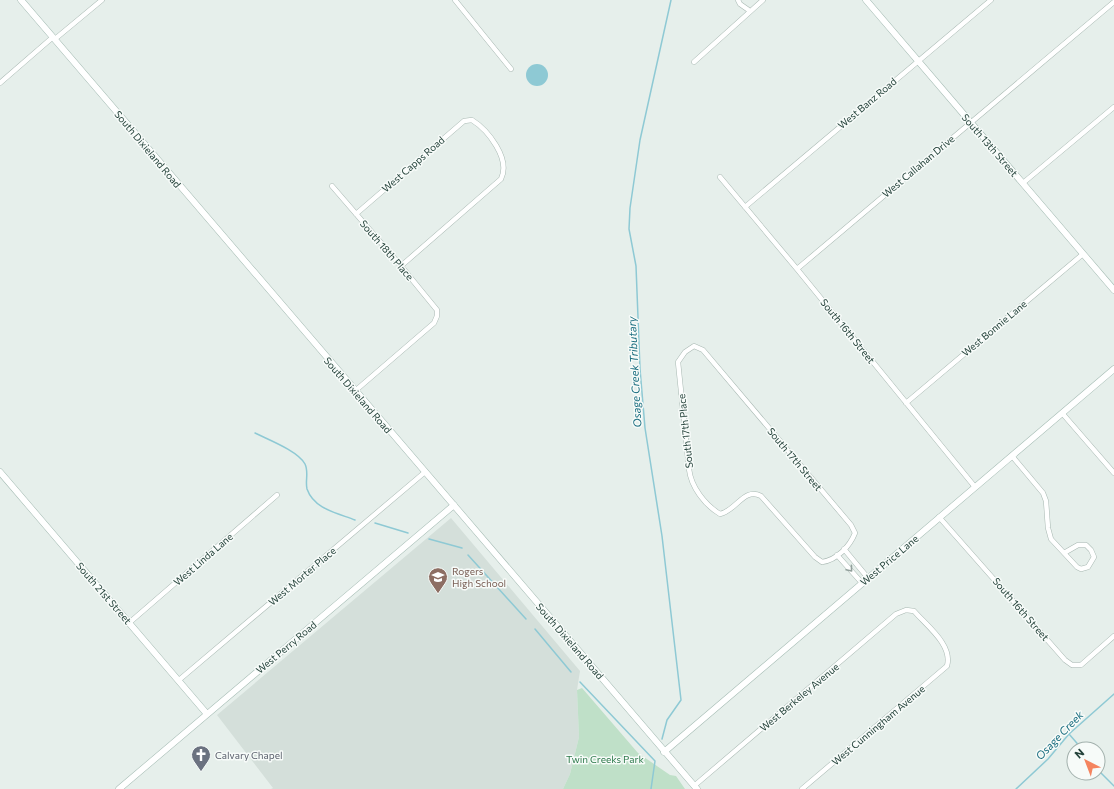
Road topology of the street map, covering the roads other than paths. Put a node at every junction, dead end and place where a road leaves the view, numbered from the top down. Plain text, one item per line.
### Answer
1 (22, 0) edge
2 (102, 0) edge
3 (455, 0) edge
4 (738, 0) edge
5 (763, 0) edge
6 (866, 0) edge
7 (991, 0) edge
8 (1114, 2) edge
9 (750, 11) junction
10 (54, 38) junction
11 (918, 60) junction
12 (694, 62) dead end
13 (512, 69) dead end
14 (0, 83) edge
15 (1114, 107) edge
16 (970, 122) junction
17 (720, 177) dead end
18 (1023, 183) junction
19 (332, 186) dead end
20 (745, 207) junction
21 (356, 214) junction
22 (1083, 254) junction
23 (401, 266) junction
24 (797, 269) junction
25 (1114, 290) edge
26 (694, 346) joint
27 (1114, 369) edge
28 (355, 391) junction
29 (906, 403) junction
30 (1062, 413) junction
31 (1012, 456) junction
32 (0, 472) edge
33 (425, 472) junction
34 (1114, 473) edge
35 (975, 487) junction
36 (277, 495) dead end
37 (454, 505) junction
38 (939, 517) junction
39 (844, 550) junction
40 (1064, 553) junction
41 (838, 555) junction
42 (868, 578) junction
43 (862, 583) junction
44 (906, 610) joint
45 (129, 623) junction
46 (1114, 636) edge
47 (179, 680) junction
48 (207, 714) junction
49 (664, 752) junction
50 (695, 788) edge
51 (119, 789) edge
52 (802, 789) edge

1 - 10 street, South Dixieland Road
2 - 10 street
3 - 13 street
4 - 9 street
5 - 9 street
6 - 11 street, South 13th Street
7 - 11 street, West Banz Road
8 - 16 street, West Callahan Drive
9 - 12 street
10 - 14 street
10 - 28 street, South Dixieland Road
11 - 16 street, South 13th Street
11 - 20 street, West Banz Road
15 - 18 street
16 - 18 street, South 13th Street
16 - 24 street, West Callahan Drive
17 - 20 street, South 16th Street
18 - 22 street, South 13th Street
19 - 21 street, South 18th Place
20 - 24 street, South 16th Street
21 - 23 street, South 18th Place
21 - 23 street, West Capps Road
22 - 25 street, South 13th Street
22 - 29 street, West Bonnie Lane
23 - 28 street, South 18th Place
24 - 29 street, South 16th Street
26 - 39 street, South 17th Street
26 - 41 street, South 17th Place
27 - 30 street, West Price Lane
28 - 33 street, South Dixieland Road
29 - 35 street, South 16th Street
30 - 31 street, West Price Lane
30 - 34 street
31 - 35 street, West Price Lane
31 - 40 street
32 - 45 street, South 21st Street
33 - 37 street, South Dixieland Road
33 - 47 street, West Morter Place
35 - 38 street, West Price Lane
36 - 45 street, West Linda Lane
37 - 48 street, West Perry Road
37 - 49 street, South Dixieland Road
38 - 42 street, West Price Lane
38 - 46 street, South 16th Street
39 - 41 street, South 17th Place
39 - 42 street
40 - 40 street
41 -> 43 street
42 - 43 street, West Price Lane
43 - 49 street, West Price Lane
44 - 50 street, West Berkeley Avenue
44 - 52 street, West Cunningham Avenue
45 - 47 street, South 21st Street
47 - 48 street, South 21st Street
48 - 51 street, West Perry Road
49 - 50 street, South Dixieland Road

